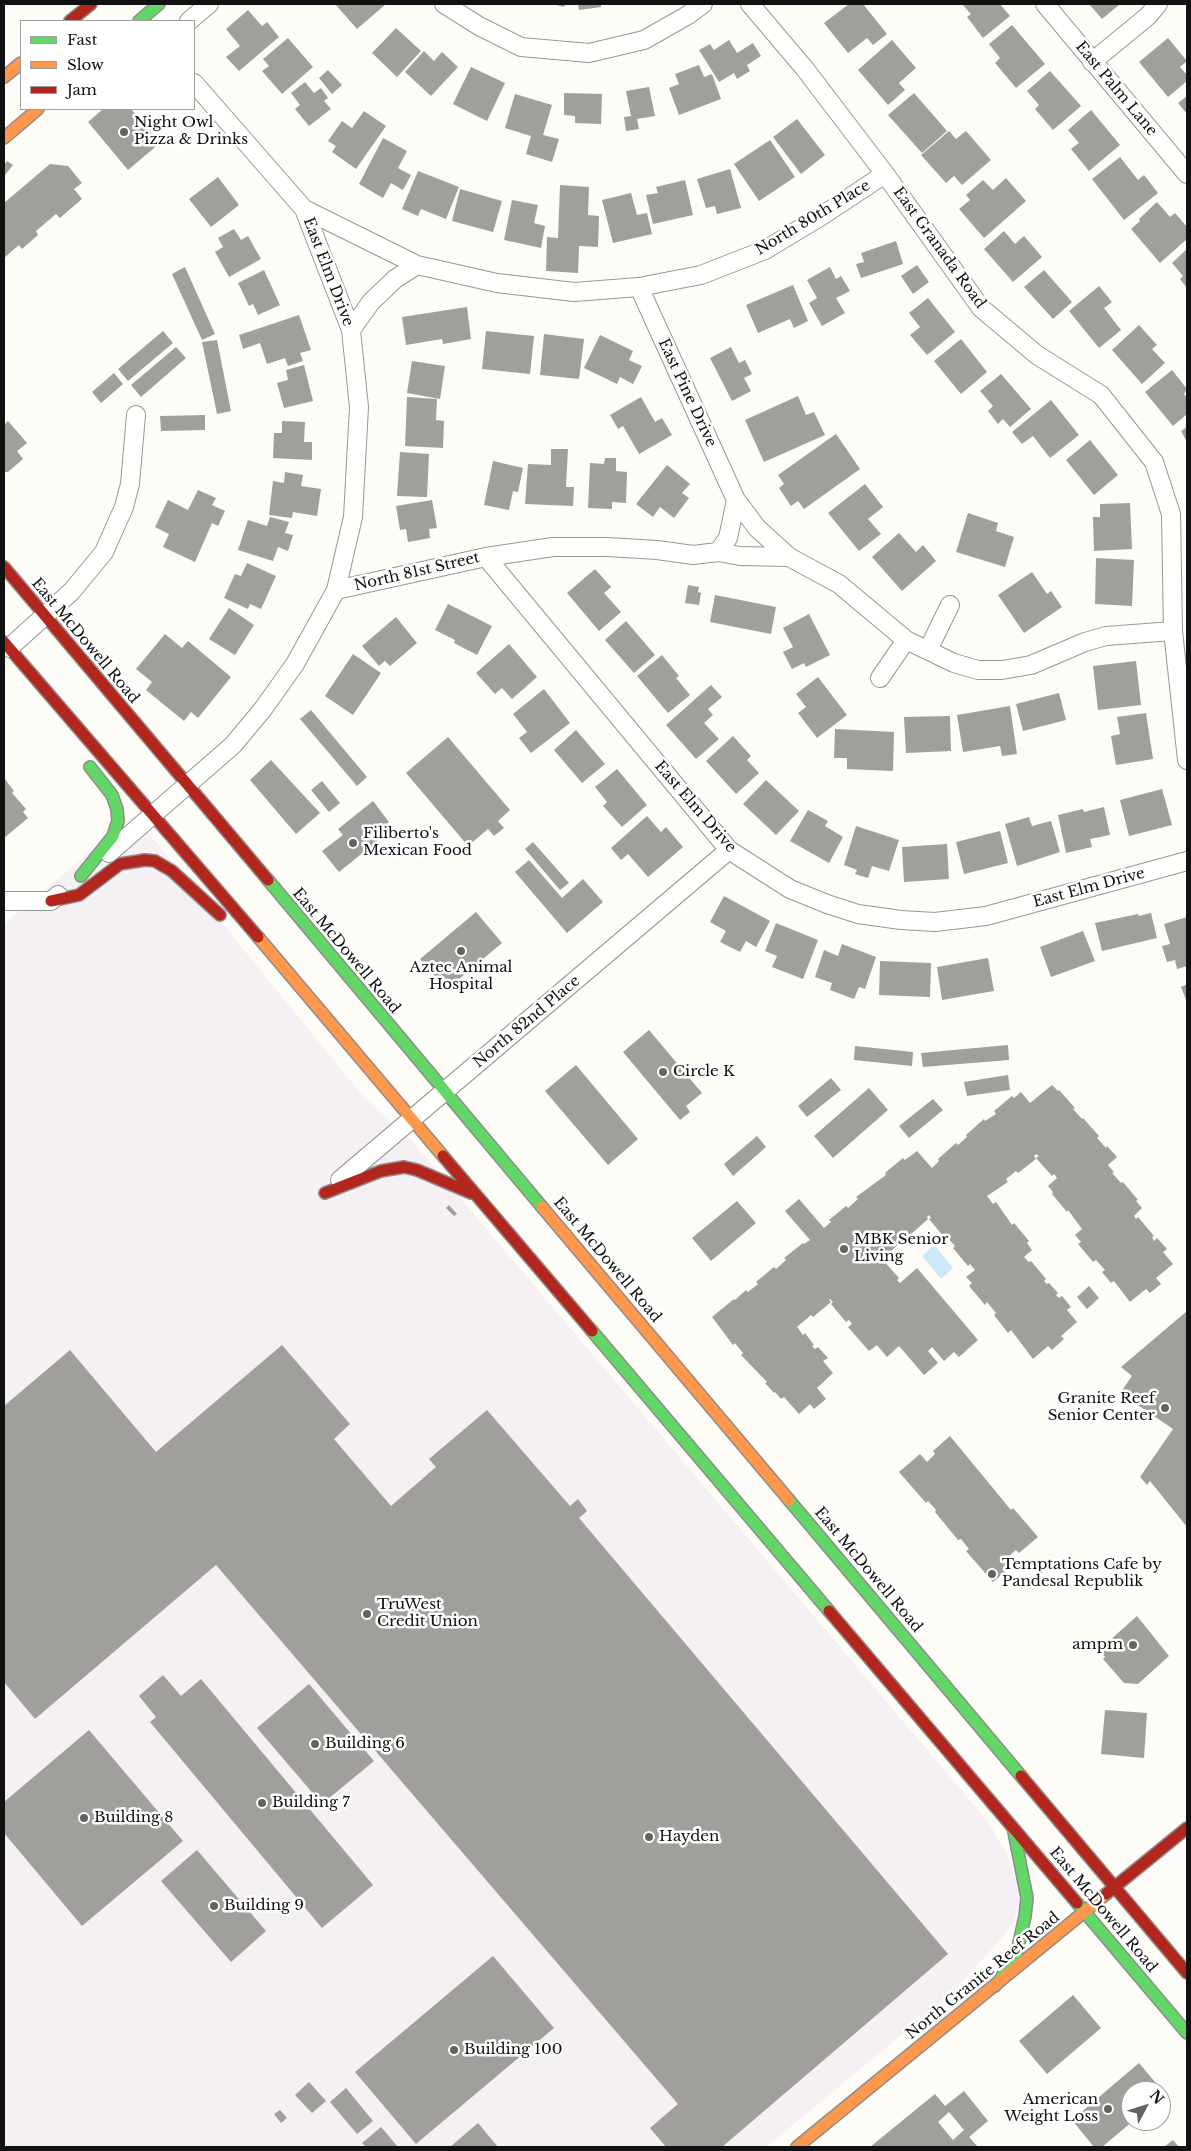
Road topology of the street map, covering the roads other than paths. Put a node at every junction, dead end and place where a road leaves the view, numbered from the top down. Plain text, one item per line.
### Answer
1 (91, 4) edge
2 (159, 4) edge
3 (210, 4) edge
4 (444, 4) edge
5 (703, 4) edge
6 (750, 4) edge
7 (1045, 4) edge
8 (1158, 4) edge
9 (71, 20) edge
10 (140, 20) edge
11 (190, 20) edge
12 (1092, 62) junction
13 (20, 63) edge
14 (4, 77) edge
15 (195, 84) edge
16 (37, 110) edge
17 (4, 138) edge
18 (885, 174) junction
19 (1187, 174) edge
20 (304, 209) junction
21 (418, 265) junction
22 (639, 287) junction
23 (350, 330) junction
24 (136, 415) dead end
25 (736, 500) junction
26 (718, 552) junction
27 (789, 556) junction
28 (486, 557) junction
29 (4, 567) edge
30 (336, 590) junction
31 (950, 605) dead end
32 (45, 615) junction
33 (1173, 631) junction
34 (906, 640) junction
35 (6, 645) edge
36 (928, 650) junction
37 (880, 678) dead end
38 (52, 697) junction
39 (57, 722) dead end
40 (82, 758) dead end
41 (1187, 760) edge
42 (187, 787) junction
43 (155, 815) junction
44 (729, 850) junction
45 (1187, 861) edge
46 (81, 876) junction
47 (4, 901) edge
48 (51, 901) junction
49 (312, 1001) junction
50 (445, 1092) junction
51 (413, 1120) junction
52 (325, 1193) joint
53 (478, 1196) junction
54 (1013, 1828) junction
55 (1187, 1828) edge
56 (1115, 1888) junction
57 (1085, 1912) junction
58 (1187, 1973) edge
59 (996, 1986) junction
60 (1187, 2033) edge
61 (797, 2147) edge

1 - 9 main road
2 - 10 main road
3 - 11 street
4 - 5 street
6 - 18 street, East Granada Road
7 - 12 street, East Palm Lane
8 - 12 street
12 - 19 street, East Palm Lane
13 - 14 main road
15 - 20 street, East Elm Drive
16 - 17 main road
18 - 22 street, North 80th Place
18 - 33 street, East Granada Road
20 - 21 street, North 80th Place
20 - 23 street, East Elm Drive
21 - 22 street, North 80th Place
21 - 23 street
22 - 25 street, East Pine Drive
23 - 30 street, East Elm Drive
24 - 32 street
25 - 26 street
25 - 27 street, East Pine Drive
26 - 27 street, North 81st Street
26 - 28 street, North 81st Street
27 - 34 street, East Pine Drive
28 - 30 street, North 81st Street
28 - 44 street, East Elm Drive
29 - 32 main road, East McDowell Road
30 - 42 street, North 81st Street
31 - 36 street
32 - 35 street
32 - 42 main road, East McDowell Road
33 - 36 street, East Pine Drive
33 - 41 street, East Granada Road
34 - 36 street, East Pine Drive
34 - 37 street
35 - 38 main road, East McDowell Road
38 - 39 main road
38 - 43 main road, East McDowell Road
40 - 46 main road
42 - 43 street, North 81st Street
42 - 50 main road, East McDowell Road
43 - 46 street, North 81st Street
43 - 49 main road, East McDowell Road
44 - 45 street, East Elm Drive
44 - 50 street, North 82nd Place
46 - 48 street, North 81st Street
47 - 48 street
48 - 49 main road
49 - 51 main road, East McDowell Road
50 - 51 street, North 82nd Place
50 - 56 main road, East McDowell Road
51 - 52 street, North 82nd Place
51 - 53 main road, East McDowell Road
52 - 53 main road
53 - 54 main road, East McDowell Road
54 - 57 main road, East McDowell Road
54 - 59 main road
55 - 56 main road, North Granite Reef Road
56 - 57 main road, North Granite Reef Road
56 - 58 main road, East McDowell Road
57 - 59 main road, North Granite Reef Road
57 - 60 main road, East McDowell Road
59 - 61 main road, North Granite Reef Road

